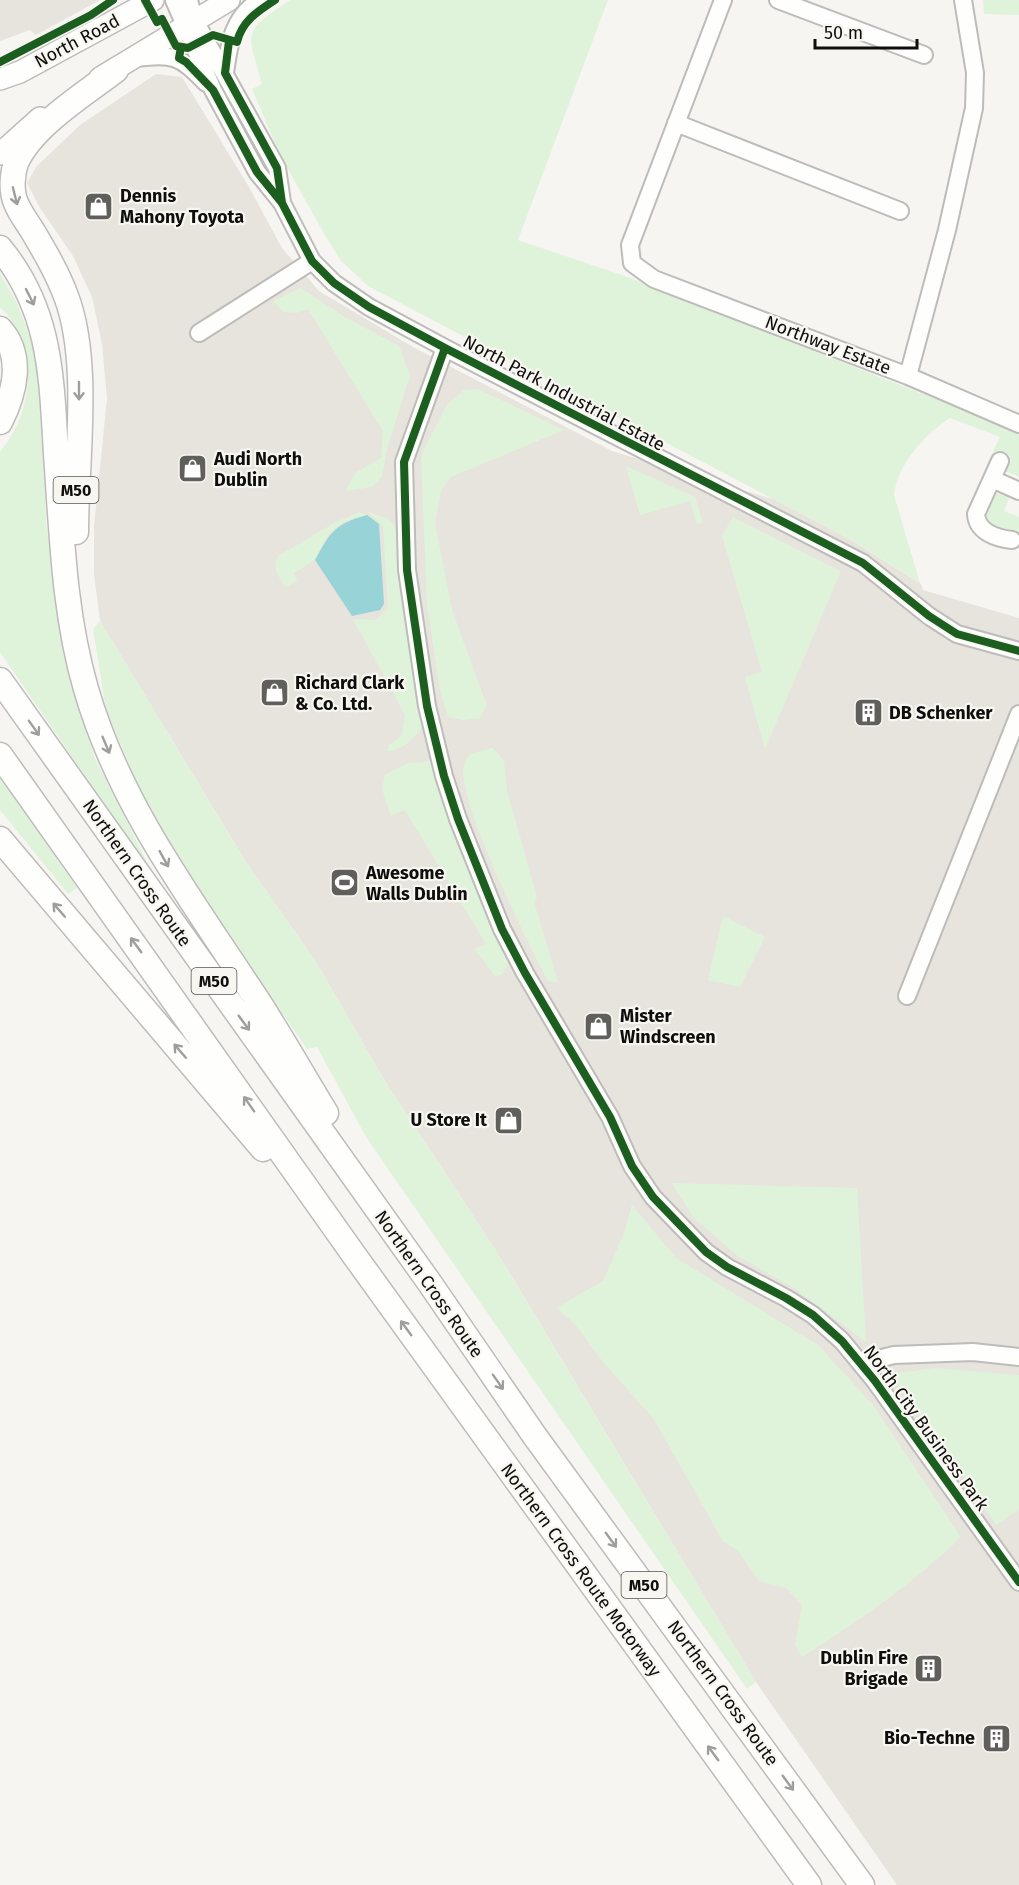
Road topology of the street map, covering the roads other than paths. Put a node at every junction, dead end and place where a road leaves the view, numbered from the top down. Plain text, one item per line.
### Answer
1 (129, 0) edge
2 (153, 0) edge
3 (174, 0) edge
4 (229, 0) edge
5 (260, 0) edge
6 (723, 0) edge
7 (778, 0) edge
8 (963, 0) edge
9 (189, 15) edge
10 (86, 35) junction
11 (924, 55) dead end
12 (126, 64) junction
13 (225, 73) junction
14 (0, 79) edge
15 (213, 90) junction
16 (676, 123) junction
17 (0, 154) edge
18 (282, 203) junction
19 (900, 211) dead end
20 (0, 248) edge
21 (312, 261) junction
22 (0, 329) edge
23 (199, 333) dead end
24 (445, 348) junction
25 (908, 376) junction
26 (0, 422) edge
27 (1019, 424) edge
28 (1000, 461) dead end
29 (992, 479) junction
30 (1019, 491) edge
31 (1012, 540) dead end
32 (77, 649) junction
33 (1019, 651) edge
34 (0, 680) edge
35 (1019, 714) edge
36 (0, 755) edge
37 (0, 839) edge
38 (907, 996) dead end
39 (354, 1255) junction
40 (429, 1282) junction
41 (1019, 1357) edge
42 (866, 1368) junction
43 (1019, 1582) edge
44 (809, 1885) edge
45 (862, 1885) edge

1 - 10 street
2 - 10 main road, North Road
3 - 9 street
4 - 9 main road
5 - 13 street
6 - 16 street, Northway Estate
7 - 11 street
8 - 25 street, Northway Estate
9 - 12 main road
9 - 13 street, North Park Industrial Estate
9 - 15 street, North Park Industrial Estate
10 - 14 main road, North Road
12 - 15 street
12 - 17 main road
12 -> 32 highway, M50
13 - 18 street, North Park Industrial Estate
15 - 18 street, North Park Industrial Estate
16 - 19 street
16 - 25 street, Northway Estate
18 - 21 street, North Park Industrial Estate
20 -> 32 highway, M50
21 - 23 street
21 - 24 street, North Park Industrial Estate
22 - 26 highway
24 - 33 street, North Park Industrial Estate
24 - 42 street, North City Business Park
25 - 27 street
28 - 29 street
29 - 30 street
29 - 31 street
32 -> 40 highway
34 -> 40 highway, Northern Cross Route / M50
35 - 38 street
39 -> 36 highway, M50
39 -> 37 highway
44 -> 39 highway, Northern Cross Route Motorway / M50
40 -> 45 highway, Northern Cross Route / M50
41 - 42 street, North City Business Park
42 - 43 street, North City Business Park

